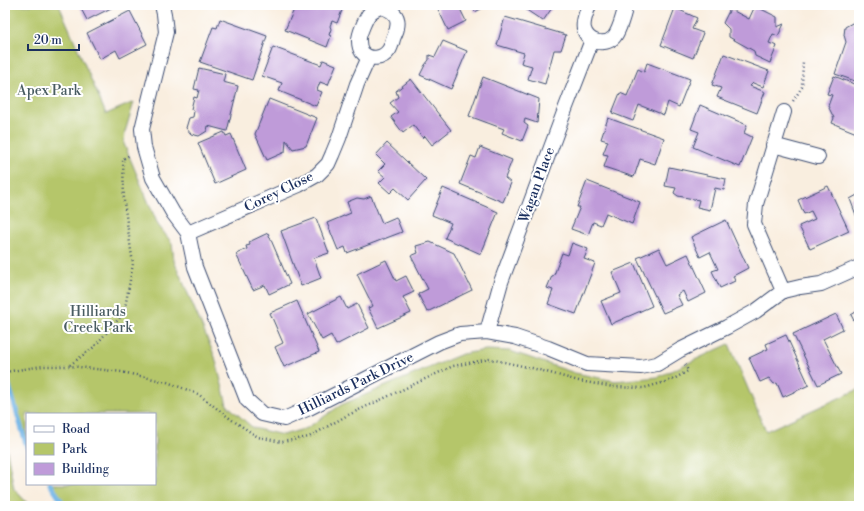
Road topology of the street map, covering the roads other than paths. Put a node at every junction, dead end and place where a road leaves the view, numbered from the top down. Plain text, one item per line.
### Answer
1 (162, 5) edge
2 (589, 5) edge
3 (626, 5) edge
4 (592, 40) junction
5 (369, 57) dead end
6 (784, 112) road end
7 (773, 146) junction
8 (818, 158) dead end
9 (188, 233) junction
10 (859, 267) edge
11 (783, 291) junction
12 (487, 332) junction

1 - 9 street, Hilliards Park Drive
2 - 4 street
3 - 4 street
4 - 12 street, Wagan Place
5 - 9 street, Corey Close
6 - 7 street
7 - 8 street
7 - 11 street
9 - 12 street, Hilliards Park Drive
10 - 11 street, Hilliards Park Drive
11 - 12 street, Hilliards Park Drive

